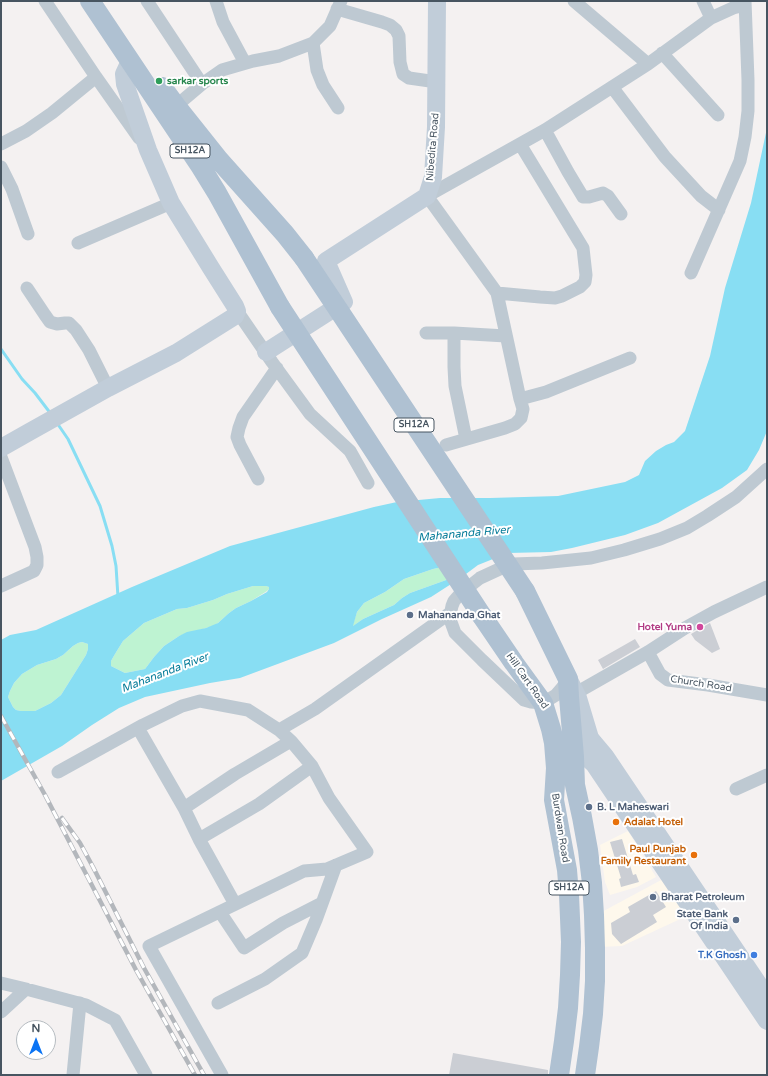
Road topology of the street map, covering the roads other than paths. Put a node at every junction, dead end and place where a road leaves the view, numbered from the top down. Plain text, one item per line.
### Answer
1 (45, 1) edge
2 (90, 1) edge
3 (104, 1) edge
4 (147, 1) edge
5 (216, 1) edge
6 (437, 1) edge
7 (574, 1) edge
8 (702, 1) edge
9 (745, 3) edge
10 (339, 5) edge
11 (711, 18) junction
12 (313, 43) junction
13 (662, 53) junction
14 (130, 61) junction
15 (246, 63) junction
16 (648, 64) junction
17 (96, 77) junction
18 (437, 82) junction
19 (202, 84) junction
20 (612, 88) junction
21 (176, 106) junction
22 (338, 108) dead end
23 (718, 115) dead end
24 (545, 130) junction
25 (1, 144) edge
26 (520, 144) junction
27 (148, 150) junction
28 (1, 167) edge
29 (427, 196) junction
30 (171, 203) junction
31 (719, 210) junction
32 (622, 214) dead end
33 (28, 234) dead end
34 (78, 243) dead end
35 (691, 273) dead end
36 (27, 288) dead end
37 (497, 293) junction
38 (237, 311) junction
39 (426, 333) dead end
40 (454, 333) junction
41 (506, 336) junction
42 (266, 352) junction
43 (630, 358) dead end
44 (277, 368) junction
45 (108, 388) junction
46 (520, 399) junction
47 (466, 439) junction
48 (446, 445) dead end
49 (2, 448) edge
50 (767, 469) edge
51 (258, 479) dead end
52 (368, 483) dead end
53 (1, 586) edge
54 (767, 587) edge
55 (450, 613) junction
56 (648, 652) junction
57 (572, 686) junction
58 (767, 695) edge
59 (543, 703) junction
60 (138, 728) junction
61 (279, 730) junction
62 (291, 741) junction
63 (582, 741) junction
64 (556, 756) junction
65 (312, 766) junction
66 (58, 772) dead end
67 (767, 775) edge
68 (736, 789) dead end
69 (184, 808) junction
70 (198, 839) junction
71 (336, 865) junction
72 (322, 903) junction
73 (235, 904) junction
74 (220, 912) junction
75 (1, 983) edge
76 (26, 989) junction
77 (767, 997) edge
78 (80, 1003) junction
79 (218, 1003) dead end
80 (1, 1012) edge
81 (767, 1021) edge
82 (73, 1075) edge
83 (146, 1075) edge
84 (222, 1075) edge
85 (559, 1075) edge
86 (585, 1075) edge

1 - 17 street
2 - 14 main road, SH12A
3 - 21 main road, SH12A
4 - 19 street
5 - 15 street
6 - 18 street, Nibedita Road
7 - 16 street
8 - 11 street
9 - 11 street
9 - 31 street
10 - 12 street
10 - 18 street
11 - 13 street
12 - 15 street
12 - 22 street
13 - 16 street
13 - 23 street
14 - 27 street
14 - 59 main road, Hill Cart Road / SH12A, bridge
15 - 19 street
16 - 20 street
17 - 25 street
17 - 27 street
18 - 29 street, Nibedita Road
19 - 21 street
20 - 24 street
20 - 31 street
21 - 57 main road, SH12A, bridge
24 - 26 street
24 - 32 street
26 - 29 street
26 - 37 street
27 - 30 street
28 - 33 street
29 - 37 street
29 - 42 street
30 - 34 street
30 - 38 street
31 - 35 street
36 - 45 street
37 - 41 street
38 - 42 street
38 - 45 street
39 - 40 street
40 - 41 street
40 - 47 street
41 - 46 street
42 - 44 street
43 - 46 street
44 - 51 street
44 - 52 street
45 - 49 street
46 - 47 street
47 - 48 street
49 - 53 street
50 - 55 street
54 - 56 street
55 - 59 street
55 - 61 street
56 - 57 street
56 - 58 street, Church Road
57 - 59 street
57 - 63 main road, SH12A
59 - 63 street, Hill Cart Road
59 - 64 main road, Burdwan Road / SH12A
60 - 61 street
60 - 66 street
60 - 69 street
61 - 62 street
62 - 65 street
62 - 69 street
63 - 64 main road
63 - 77 street, Hill Cart Road
63 - 81 street, Hill Cart Road
63 - 86 main road, SH12A
64 - 85 main road, Burdwan Road / SH12A
65 - 70 street
65 - 71 street
67 - 68 street
69 - 70 street
70 - 73 street
71 - 72 street
71 - 73 street
72 - 74 street
72 - 79 street
73 - 74 street
74 - 84 street
75 - 76 street
76 - 78 street
76 - 80 street
78 - 82 street
78 - 83 street

